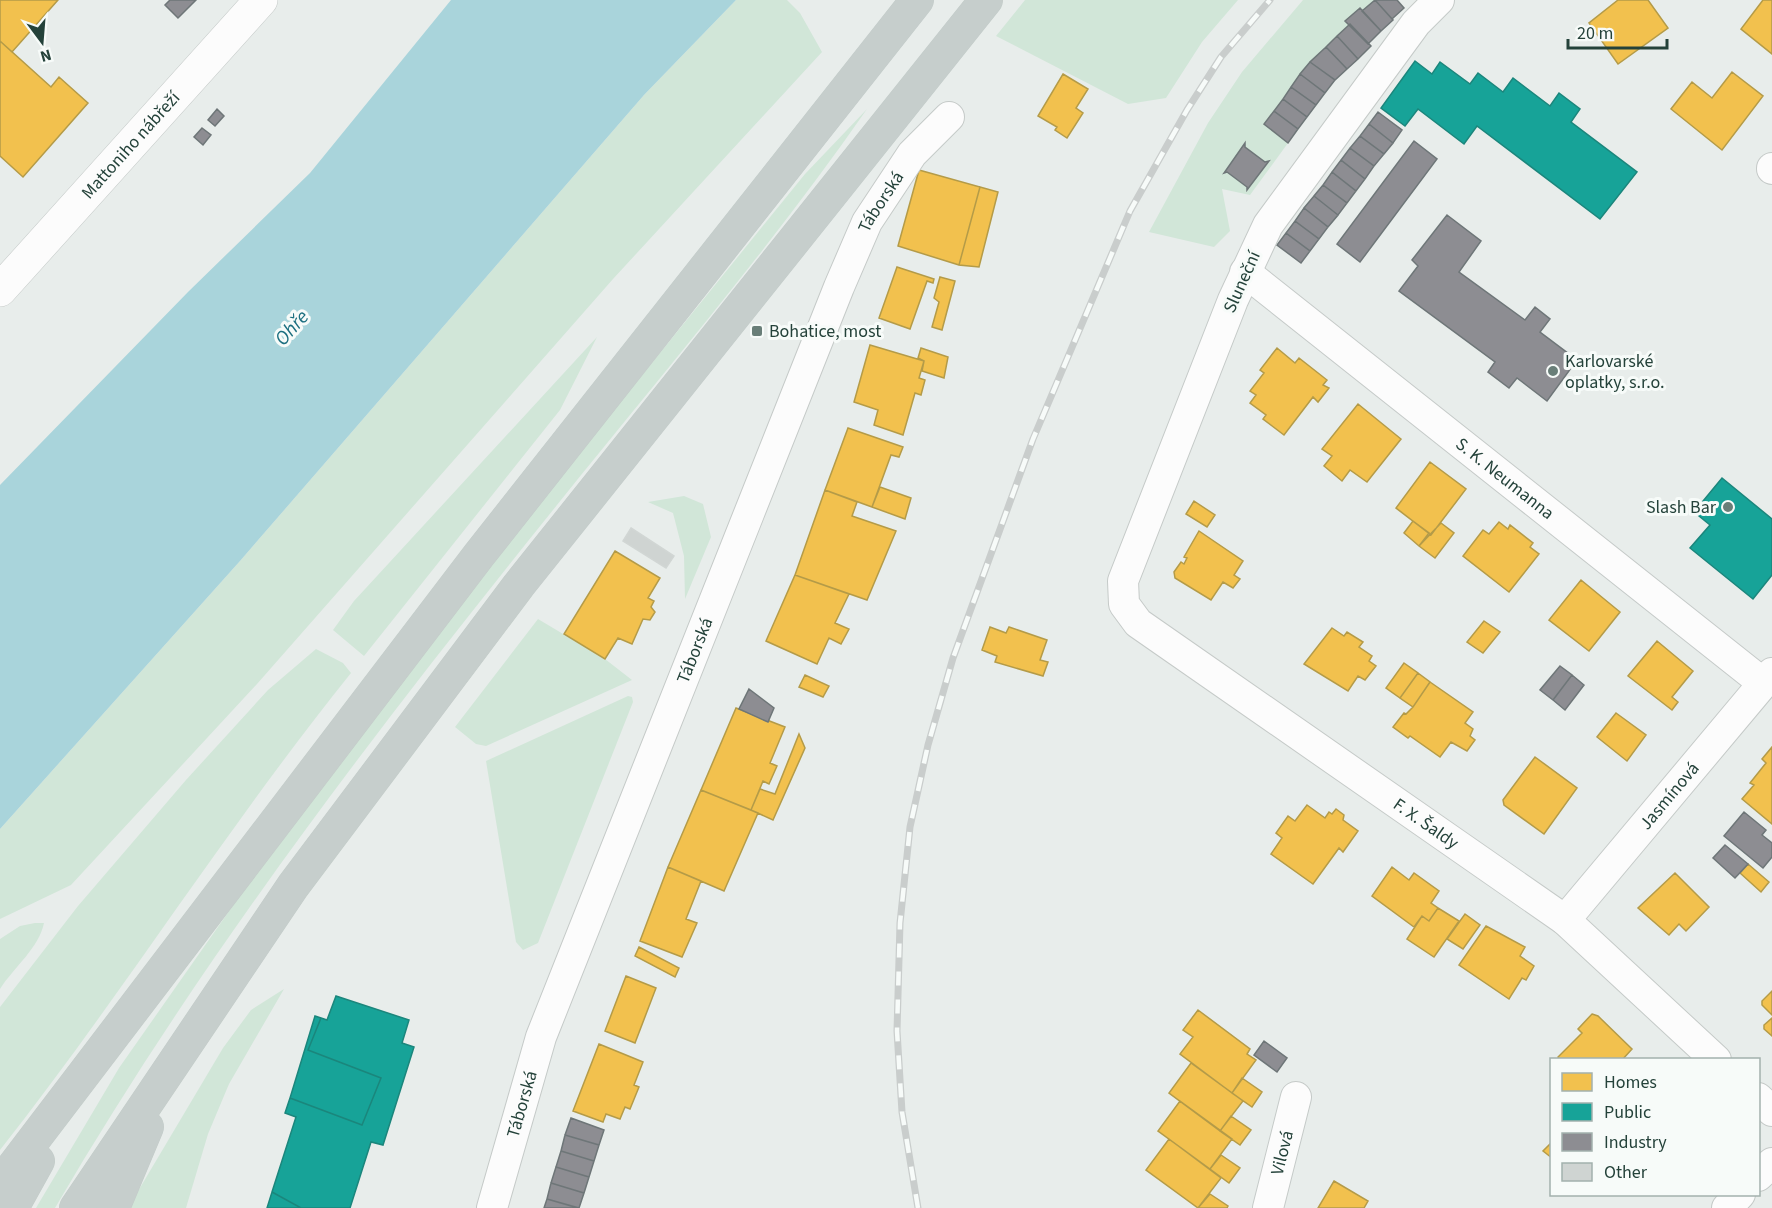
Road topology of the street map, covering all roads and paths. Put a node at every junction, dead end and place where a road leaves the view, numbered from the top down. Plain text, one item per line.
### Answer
1 (261, 0) edge
2 (916, 0) edge
3 (986, 0) edge
4 (1439, 0) edge
5 (949, 117) dead end
6 (1245, 272) junction
7 (0, 290) edge
8 (1124, 604) joint
9 (1768, 678) edge
10 (1565, 920) junction
11 (181, 1048) junction
12 (1715, 1058) edge
13 (83, 1078) junction
14 (1296, 1097) dead end
15 (1760, 1100) edge
16 (1772, 1111) edge
17 (1772, 1163) edge
18 (1760, 1174) edge
19 (0, 1184) edge
20 (1738, 1196) edge
21 (12, 1208) edge
22 (76, 1208) edge
23 (113, 1208) edge
24 (492, 1208) edge
25 (1268, 1208) edge
26 (1727, 1208) edge

1 - 7 street, Mattoniho nábřeží
2 - 13 highway
3 - 11 highway
4 - 6 street, Sluneční
5 - 24 street, Táborská
6 - 8 street, Sluneční
6 - 9 street, S. K. Neumanna
8 - 10 street, F. X. Šaldy
9 - 10 street, Jasmínová
10 - 12 street, F. X. Šaldy
11 - 22 highway
11 - 23 highway
13 - 19 highway
13 - 21 highway
14 - 25 street, Vilová
15 - 16 street
17 - 18 street
20 - 26 street

